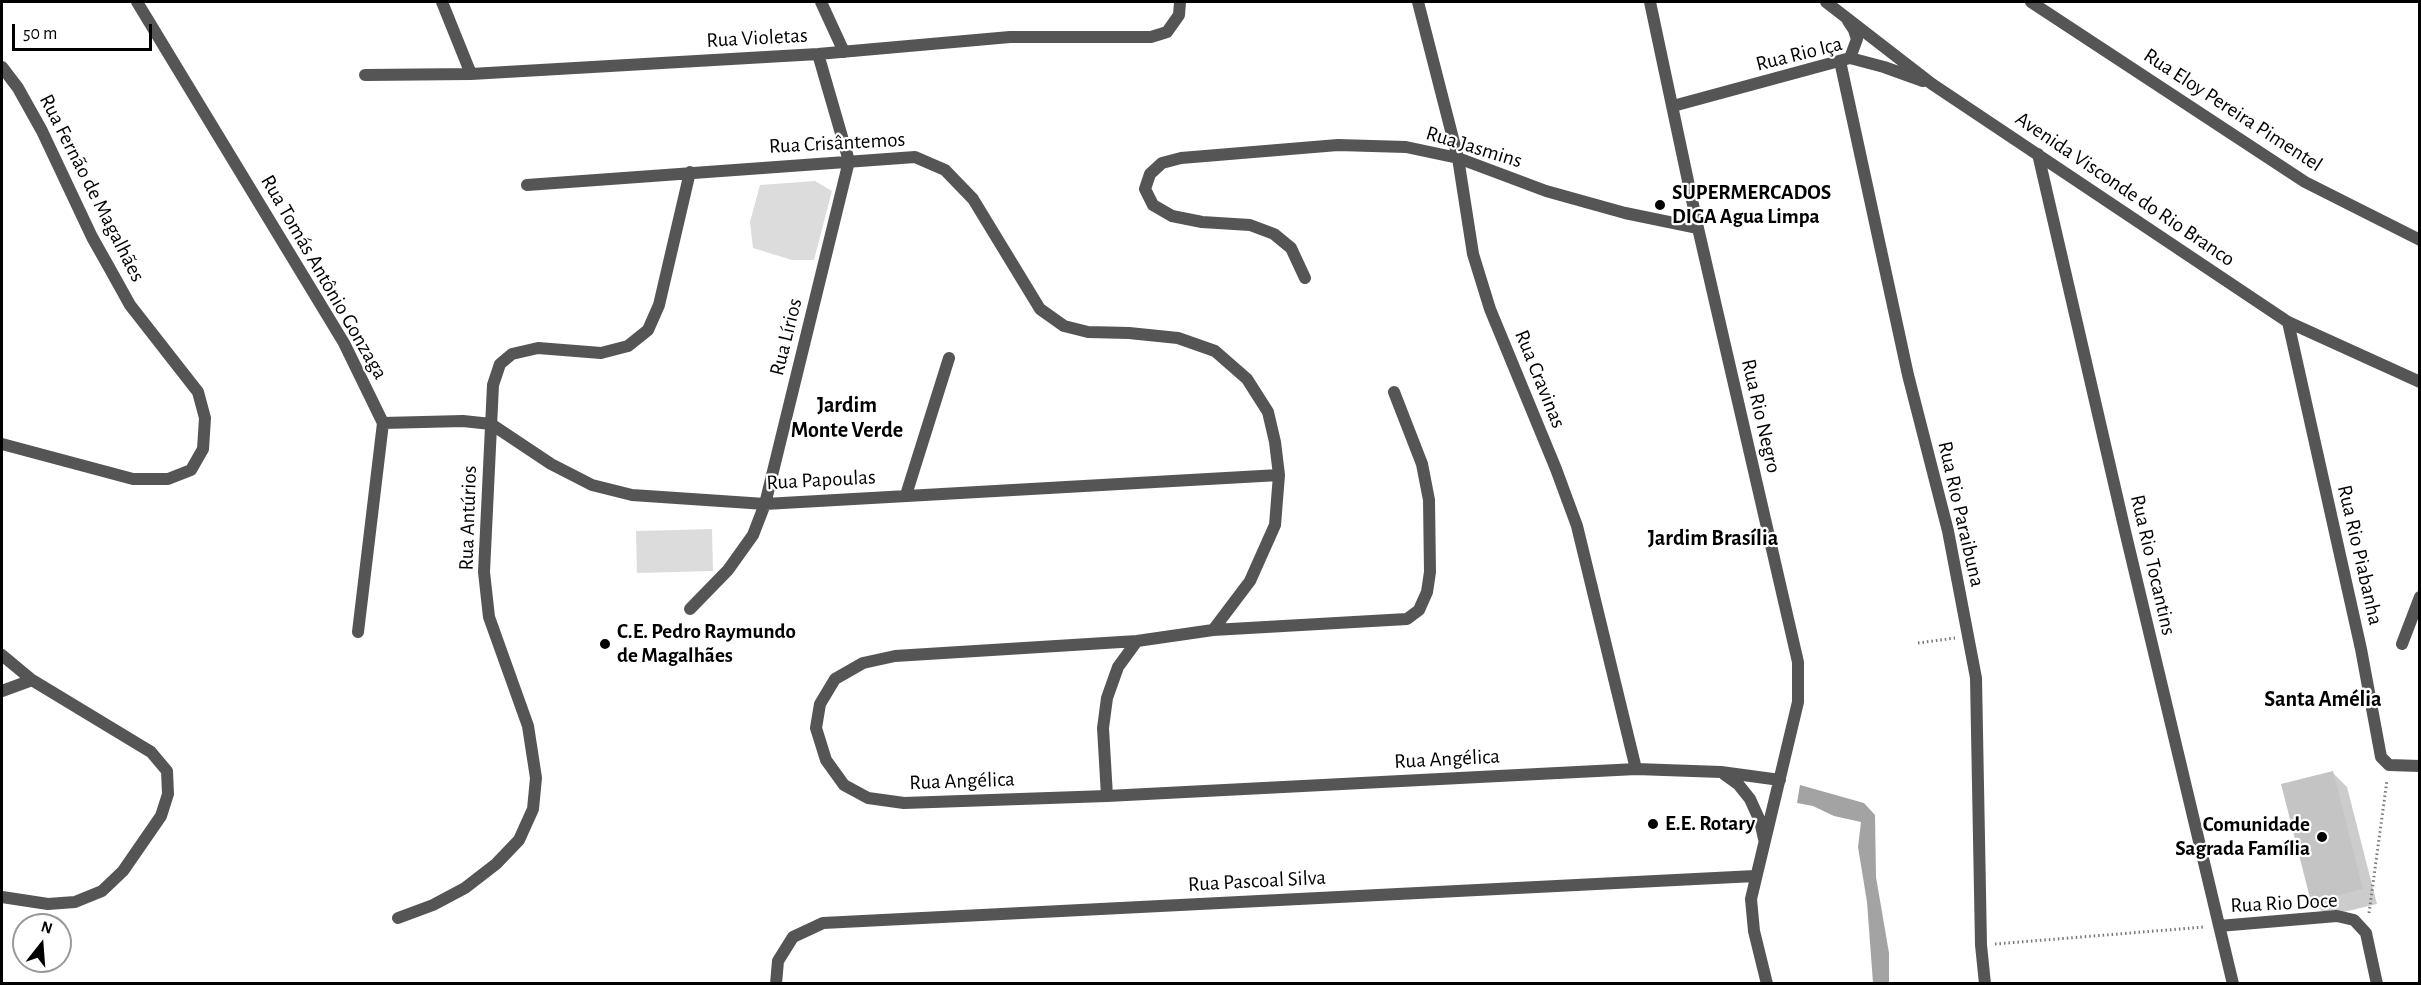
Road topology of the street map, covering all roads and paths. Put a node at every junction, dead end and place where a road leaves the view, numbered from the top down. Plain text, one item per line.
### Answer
1 (138, 2) edge
2 (442, 2) edge
3 (821, 2) edge
4 (1180, 2) edge
5 (1418, 2) edge
6 (1650, 2) edge
7 (1826, 2) edge
8 (2031, 2) edge
9 (1841, 12) junction
10 (844, 52) junction
11 (818, 54) junction
12 (1845, 60) junction
13 (2, 67) edge
14 (471, 74) junction
15 (365, 75) dead end
16 (1932, 84) junction
17 (1673, 106) junction
18 (2038, 154) junction
19 (1458, 158) junction
20 (849, 161) junction
21 (690, 172) junction
22 (527, 185) dead end
23 (1698, 228) junction
24 (2420, 240) edge
25 (1305, 278) dead end
26 (2288, 322) junction
27 (949, 358) dead end
28 (2420, 382) edge
29 (1394, 392) dead end
30 (383, 423) junction
31 (491, 424) junction
32 (2, 444) edge
33 (1279, 475) junction
34 (906, 495) junction
35 (765, 504) junction
36 (2420, 597) edge
37 (690, 609) dead end
38 (1213, 630) junction
39 (358, 632) dead end
40 (1968, 636) junction
41 (1137, 641) junction
42 (1918, 643) dead end
43 (2402, 644) dead end
44 (2, 655) edge
45 (32, 680) junction
46 (2, 691) edge
47 (2389, 765) junction
48 (2420, 766) edge
49 (1636, 769) junction
50 (1721, 772) junction
51 (1780, 780) junction
52 (1107, 796) junction
53 (1764, 840) junction
54 (1755, 876) junction
55 (2, 897) edge
56 (398, 918) dead end
57 (2219, 926) junction
58 (2366, 933) junction
59 (1981, 945) junction
60 (776, 984) edge
61 (1767, 984) edge
62 (1985, 984) edge
63 (2233, 984) edge
64 (2377, 984) edge

1 - 30 street, Rua Tomás Antônio Gonzaga
2 - 14 street
3 - 10 street
4 - 10 street, Rua Violetas
5 - 19 street, Rua Cravinas
6 - 17 street, Rua Rio Negro
7 - 9 street, Avenida Visconde do Rio Branco
8 - 24 street, Rua Eloy Pereira Pimentel
9 - 12 street, Rua Rio Paraibuna
9 - 16 street, Avenida Visconde do Rio Branco
10 - 11 street, Rua Violetas
11 - 14 street, Rua Violetas
11 - 20 street, Rua Lírios
12 - 16 street, Rua Rio Iça
12 - 17 street, Rua Rio Iça
12 - 40 street, Rua Rio Paraibuna
13 - 32 street, Rua Fernão de Magalhães
14 - 15 street, Rua Violetas
16 - 18 street, Avenida Visconde do Rio Branco
17 - 23 street, Rua Rio Negro
18 - 26 street, Avenida Visconde do Rio Branco
18 - 57 street, Rua Rio Tocantins
19 - 23 street, Rua Jasmins
19 - 25 street, Rua Jasmins
19 - 49 street, Rua Cravinas
20 - 21 street, Rua Crisântemos
20 - 33 street, Rua Crisântemos
20 - 35 street, Rua Lírios
21 - 22 street, Rua Crisântemos
21 - 31 street, Rua Antúrios
23 - 51 street, Rua Rio Negro
26 - 28 street, Avenida Visconde do Rio Branco
26 - 47 street, Rua Rio Piabanha
27 - 34 street
29 - 38 street, Rua Angélica
30 - 31 street, Rua Papoulas
30 - 39 street
31 - 35 street, Rua Papoulas
31 - 56 street, Rua Antúrios
33 - 34 street, Rua Papoulas
33 - 38 street, Rua Crisântemos
34 - 35 street, Rua Papoulas
35 - 37 street, Rua Lírios
36 - 43 street
38 - 41 street, Rua Angélica
40 - 42 path
40 - 59 street, Rua Rio Paraibuna
41 - 52 street
41 - 52 street, Rua Angélica
44 - 45 street
45 - 46 street
45 - 55 street
47 - 48 street
47 - 58 path
49 - 50 street, Rua Angélica
49 - 52 street, Rua Angélica
50 - 51 street, Rua Angélica
50 - 53 street
51 - 53 street, Rua Rio Negro
53 - 54 street, Rua Rio Negro
54 - 60 street, Rua Pascoal Silva
54 - 61 street, Rua Rio Negro
57 - 58 street, Rua Rio Doce
57 - 59 path
57 - 63 street, Rua Rio Tocantins
58 - 64 street
59 - 62 street, Rua Rio Paraibuna

